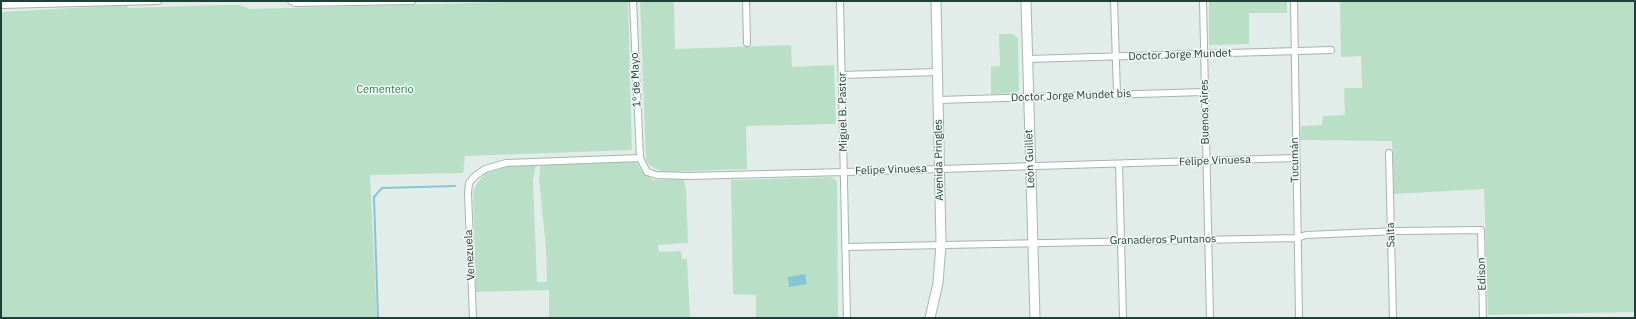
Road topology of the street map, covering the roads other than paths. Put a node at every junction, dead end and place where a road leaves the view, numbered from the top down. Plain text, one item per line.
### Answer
1 (158, 1) edge
2 (291, 1) edge
3 (380, 1) edge
4 (412, 1) edge
5 (633, 1) edge
6 (746, 1) edge
7 (840, 1) edge
8 (936, 1) edge
9 (1026, 1) edge
10 (1114, 1) edge
11 (1203, 1) edge
12 (1294, 1) edge
13 (1, 5) edge
14 (747, 43) dead end
15 (1331, 50) dead end
16 (1294, 52) junction
17 (1204, 54) junction
18 (1115, 57) junction
19 (1028, 59) junction
20 (937, 72) junction
21 (842, 75) junction
22 (1204, 92) junction
23 (1117, 94) junction
24 (1029, 97) junction
25 (938, 100) junction
26 (1389, 153) dead end
27 (640, 158) junction
28 (1295, 158) junction
29 (1206, 161) junction
30 (1119, 164) junction
31 (1031, 166) junction
32 (939, 168) junction
33 (844, 172) junction
34 (1481, 230) joint
35 (1391, 232) junction
36 (1297, 238) junction
37 (1208, 239) junction
38 (1121, 241) junction
39 (1033, 242) junction
40 (941, 244) junction
41 (845, 247) junction
42 (473, 318) edge
43 (847, 318) edge
44 (930, 318) edge
45 (1035, 318) edge
46 (1123, 318) edge
47 (1210, 318) edge
48 (1299, 318) edge
49 (1393, 318) edge
50 (1483, 318) edge

1 - 13 street
2 - 3 street
3 - 4 street
5 - 27 street, 1º de Mayo
6 - 14 street
7 - 21 street, Miguel B. Pastor
8 - 20 main road, Avenida Pringles
9 - 19 main road, León Guillet
10 - 18 street
11 - 17 street, Buenos Aires
12 - 16 street, Tucumán
15 - 16 street, Doctor Jorge Mundet
16 - 17 street, Doctor Jorge Mundet
16 - 28 street, Tucumán
17 - 18 street, Doctor Jorge Mundet
17 - 22 street, Buenos Aires
18 - 19 street, Doctor Jorge Mundet
18 - 23 street
19 - 24 main road, León Guillet
20 - 21 street
20 - 25 main road, Avenida Pringles
21 - 33 street, Miguel B. Pastor
22 - 23 street, Doctor Jorge Mundet bis
22 - 29 street, Buenos Aires
23 - 24 street, Doctor Jorge Mundet bis
24 - 25 street, Doctor Jorge Mundet bis
24 - 31 main road, León Guillet
25 - 32 main road, Avenida Pringles
26 - 35 street, Salta
27 - 33 street, Felipe Vinuesa
27 - 42 street, Venezuela
28 - 29 street, Felipe Vinuesa
28 - 36 street, Tucumán
29 - 30 street, Felipe Vinuesa
29 - 37 street, Buenos Aires
30 - 31 street, Felipe Vinuesa
30 - 38 street
31 - 32 street, Felipe Vinuesa
31 - 39 main road, León Guillet
32 - 33 street, Felipe Vinuesa
32 - 40 main road, Avenida Pringles
33 - 41 street, Miguel B. Pastor
34 - 35 street, Granaderos Puntanos
34 - 50 street, Edison
35 - 36 street, Granaderos Puntanos
35 - 49 street, Salta
36 - 37 street, Granaderos Puntanos
36 - 48 street, Tucumán
37 - 38 street, Granaderos Puntanos
37 - 47 street, Buenos Aires
38 - 39 street, Granaderos Puntanos
38 - 46 street
39 - 40 street, Granaderos Puntanos
39 - 45 main road, León Guillet
40 - 41 street, Granaderos Puntanos
40 - 44 main road, Avenida Pringles
41 - 43 street, Miguel B. Pastor

